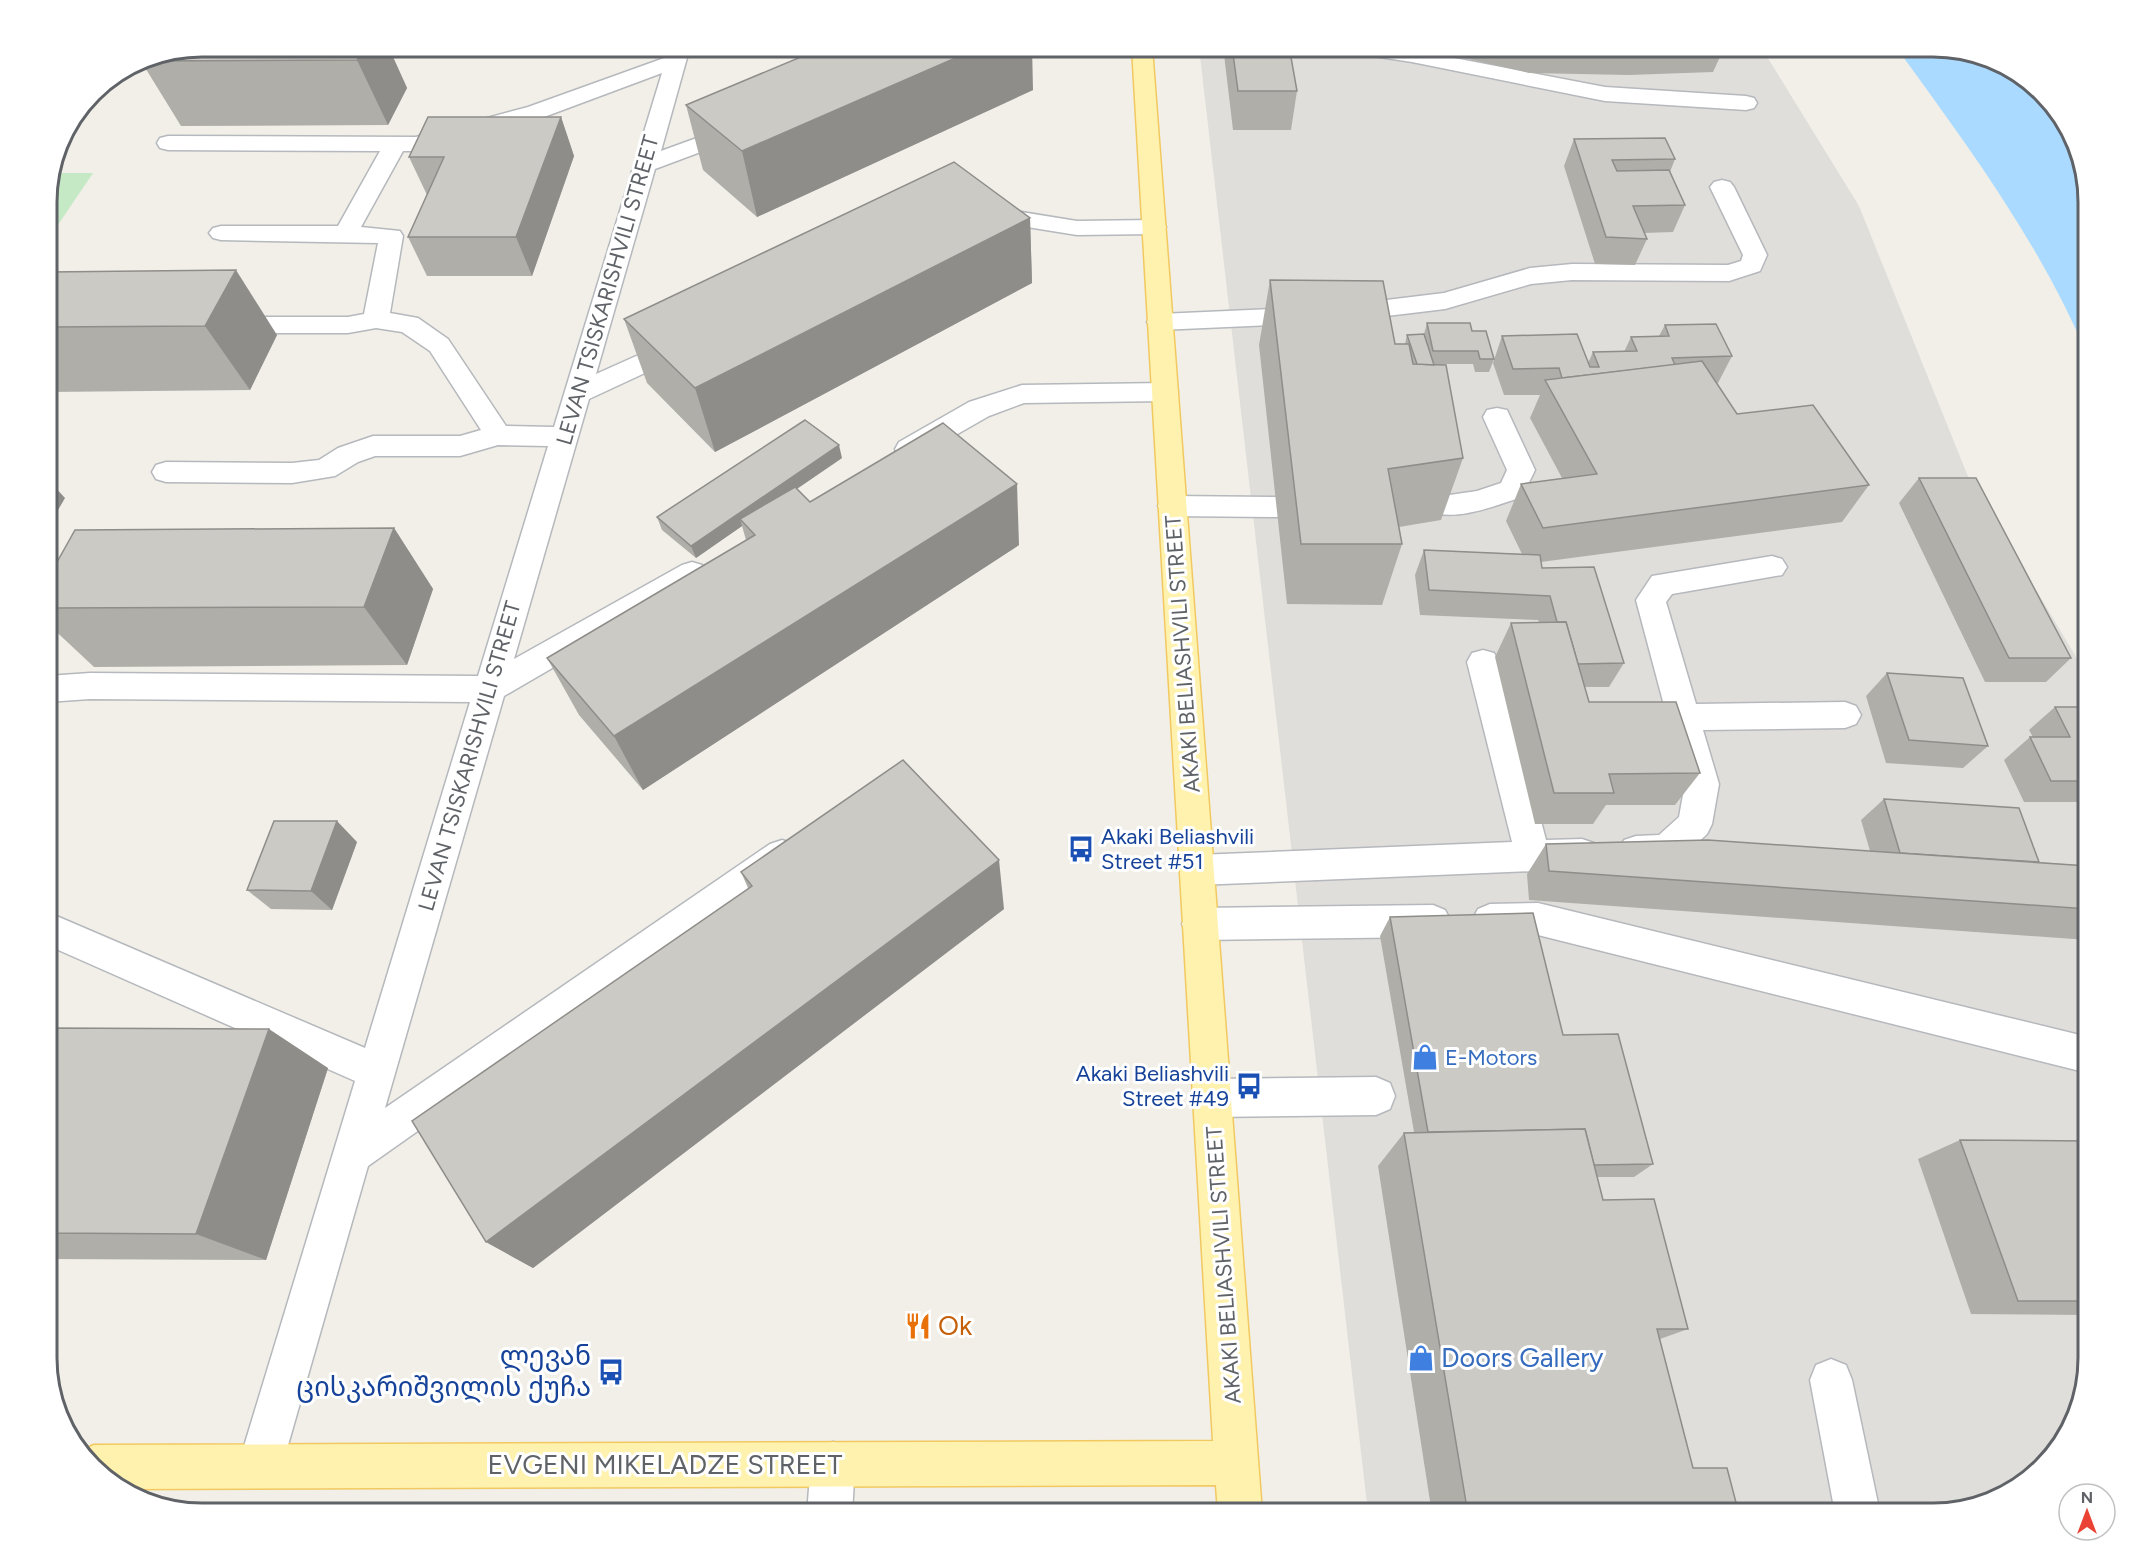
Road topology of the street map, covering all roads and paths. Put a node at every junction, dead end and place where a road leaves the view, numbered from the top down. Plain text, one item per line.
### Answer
1 (671, 57) edge
2 (677, 57) edge
3 (1143, 57) edge
4 (1417, 57) edge
5 (1746, 103) dead end
6 (754, 124) edge
7 (168, 143) dead end
8 (394, 144) junction
9 (644, 165) junction
10 (1722, 187) dead end
11 (966, 218) edge
12 (1154, 226) junction
13 (346, 232) junction
14 (221, 233) dead end
15 (376, 320) junction
16 (1160, 322) junction
17 (197, 325) edge
18 (706, 334) edge
19 (1165, 392) junction
20 (577, 394) junction
21 (1497, 417) dead end
22 (498, 435) junction
23 (564, 437) junction
24 (885, 463) edge
25 (166, 472) dead end
26 (1439, 505) edge
27 (1172, 506) junction
28 (1277, 507) dead end
29 (718, 558) edge
30 (1772, 567) dead end
31 (1483, 662) dead end
32 (57, 688) edge
33 (489, 689) junction
34 (1845, 715) dead end
35 (1683, 717) junction
36 (808, 837) edge
37 (1533, 856) junction
38 (1197, 870) junction
39 (1200, 924) junction
40 (57, 932) edge
41 (2078, 1053) edge
42 (376, 1071) junction
43 (1376, 1096) dead end
44 (1212, 1098) junction
45 (351, 1155) junction
46 (1831, 1380) dead end
47 (1236, 1463) junction
48 (833, 1464) junction
49 (260, 1466) junction
50 (106, 1467) edge
51 (830, 1503) edge
52 (1239, 1503) edge
53 (1856, 1503) edge

1 - 8 lane
2 - 9 lane, LEVAN TSISKARISHVILI STREET
3 - 12 main road, AKAKI BELIASHVILI STREET
4 - 5 lane
6 - 9 lane
7 - 8 lane
8 - 13 lane
9 - 20 lane, LEVAN TSISKARISHVILI STREET
10 - 16 lane
11 - 12 lane
12 - 16 main road, AKAKI BELIASHVILI STREET
13 - 14 lane
13 - 15 lane
15 - 17 lane
15 - 22 lane
16 - 19 main road, AKAKI BELIASHVILI STREET
18 - 20 lane
19 - 24 lane
19 - 27 main road, AKAKI BELIASHVILI STREET
20 - 23 lane, LEVAN TSISKARISHVILI STREET
21 - 26 lane
22 - 23 lane
22 - 25 lane
23 - 33 lane, LEVAN TSISKARISHVILI STREET
27 - 28 lane
27 - 38 main road, AKAKI BELIASHVILI STREET
29 - 33 lane
30 - 35 lane
31 - 37 lane
32 - 33 lane
33 - 42 lane, LEVAN TSISKARISHVILI STREET
34 - 35 lane
35 - 37 lane
36 - 45 lane
37 - 38 lane
38 - 39 main road, AKAKI BELIASHVILI STREET
39 - 41 lane
39 - 44 main road, AKAKI BELIASHVILI STREET
40 - 42 lane
42 - 45 lane, LEVAN TSISKARISHVILI STREET
43 - 44 lane
44 - 47 main road, AKAKI BELIASHVILI STREET
45 - 49 lane, LEVAN TSISKARISHVILI STREET
46 - 53 lane
47 - 48 main road, EVGENI MIKELADZE STREET
47 - 52 main road, AKAKI BELIASHVILI STREET
48 - 49 main road, EVGENI MIKELADZE STREET
48 - 51 lane
49 - 50 main road, EVGENI MIKELADZE STREET

